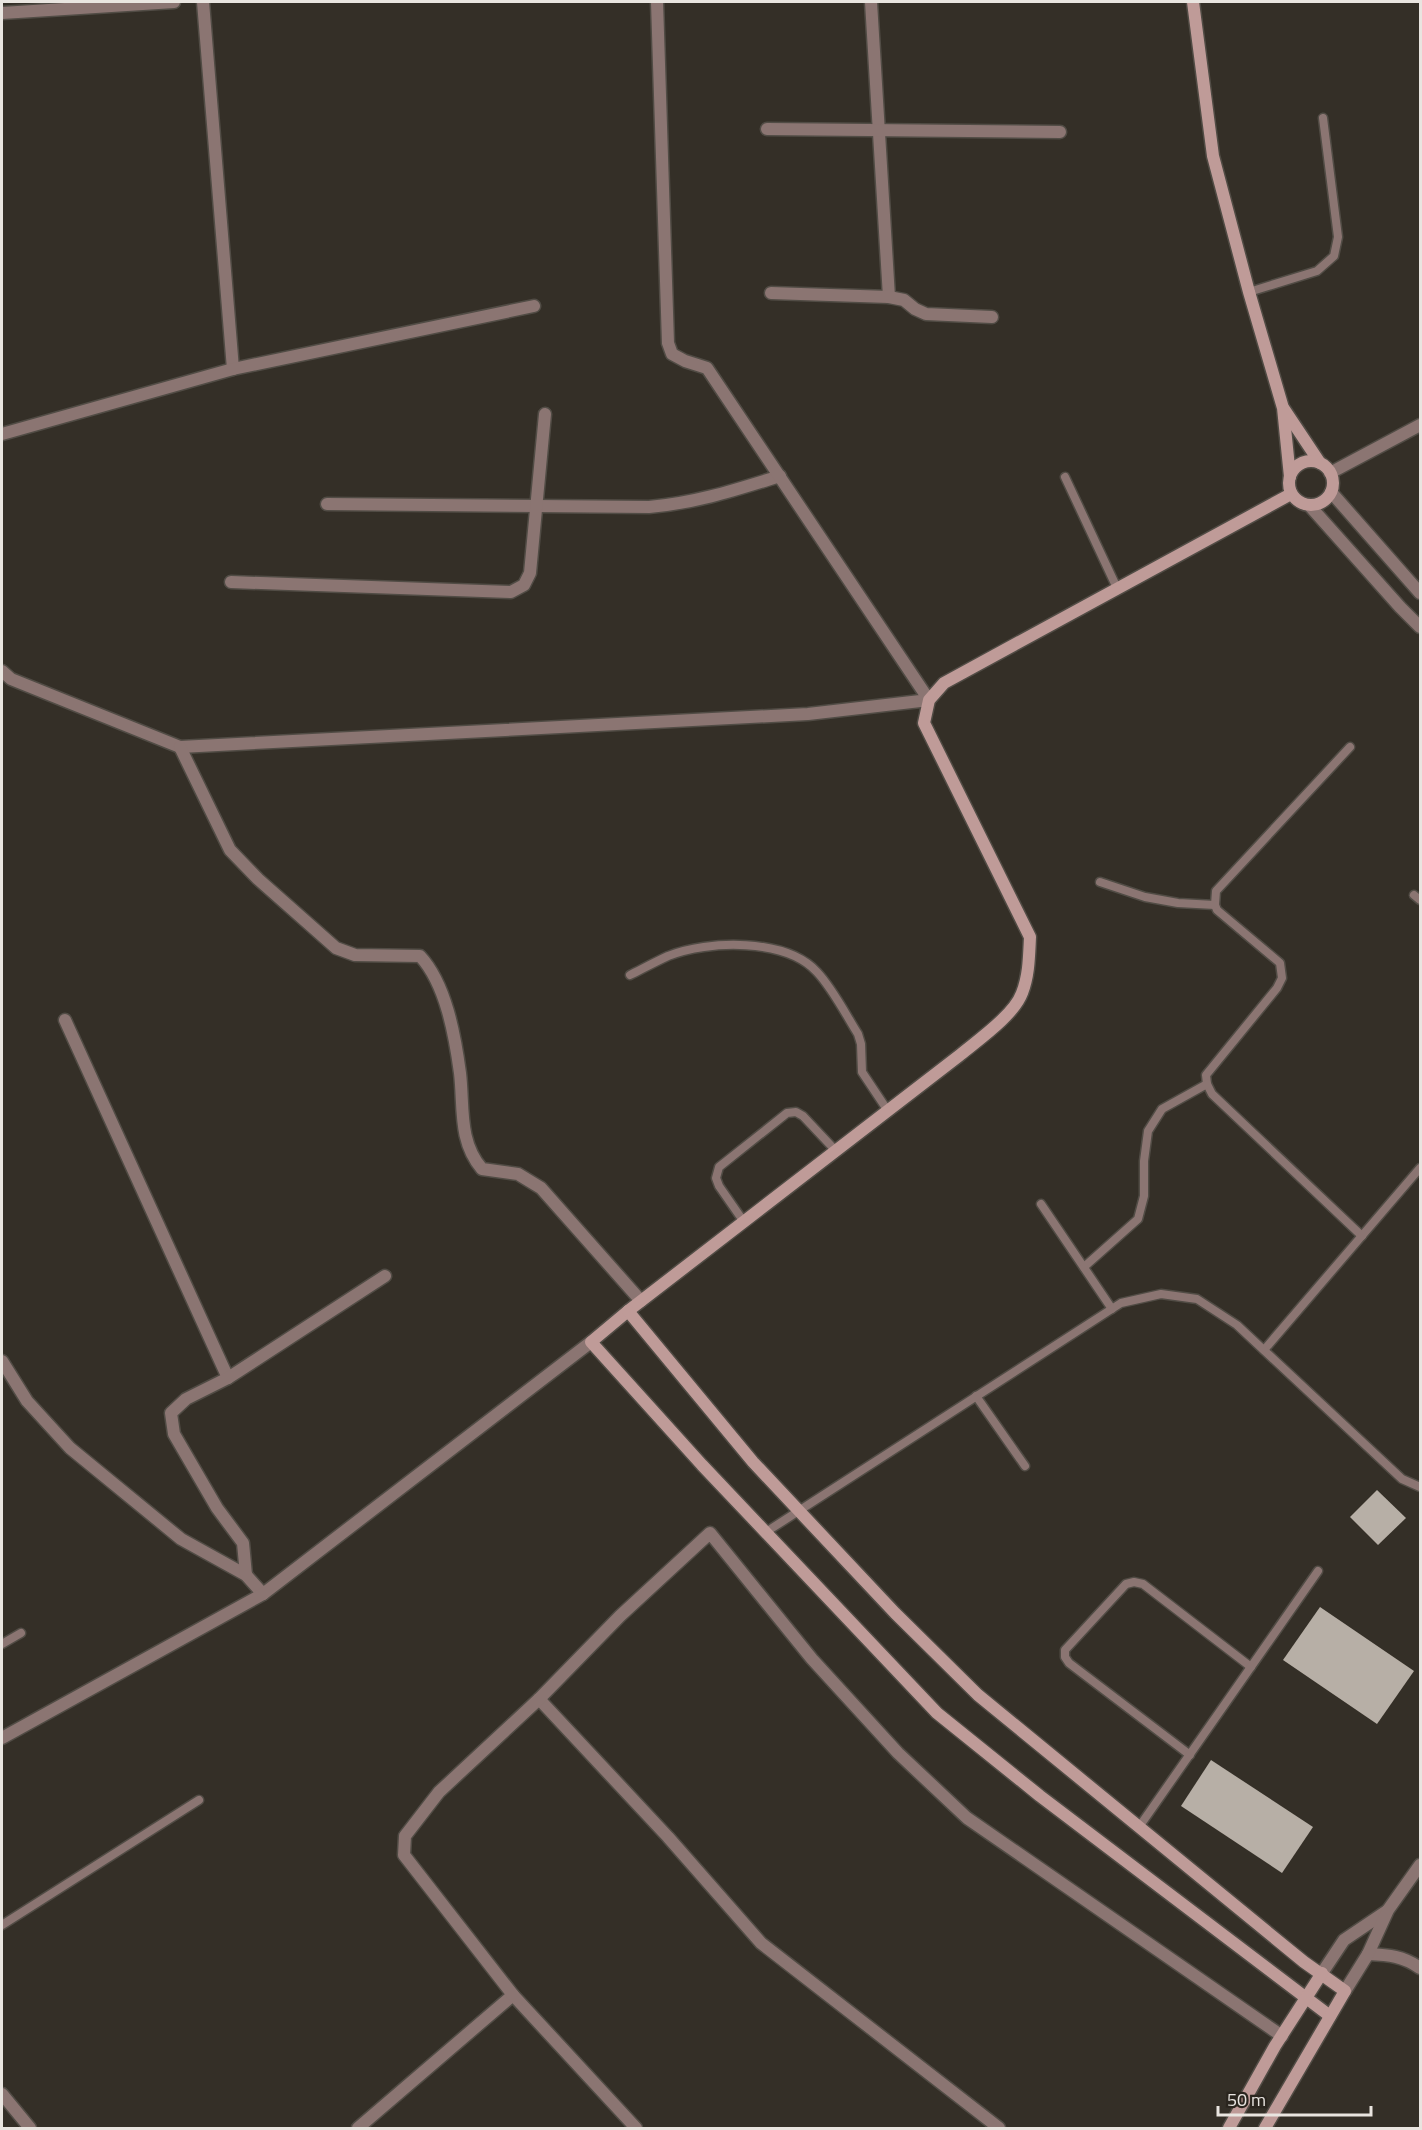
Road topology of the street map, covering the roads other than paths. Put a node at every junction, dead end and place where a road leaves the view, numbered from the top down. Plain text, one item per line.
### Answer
1 (174, 2) edge
2 (203, 2) edge
3 (657, 2) edge
4 (871, 2) edge
5 (1193, 2) edge
6 (142, 3) edge
7 (2, 13) edge
8 (1323, 118) dead end
9 (767, 129) dead end
10 (879, 131) junction
11 (1059, 132) dead end
12 (1249, 292) junction
13 (771, 293) dead end
14 (889, 297) junction
15 (534, 306) dead end
16 (992, 317) dead end
17 (233, 369) junction
18 (1283, 408) junction
19 (545, 414) dead end
20 (1420, 424) edge
21 (2, 434) edge
22 (1320, 463) junction
23 (1330, 473) junction
24 (780, 476) junction
25 (1065, 477) dead end
26 (1290, 477) junction
27 (1331, 492) junction
28 (1291, 494) junction
29 (327, 504) dead end
30 (1309, 505) junction
31 (536, 507) junction
32 (231, 582) dead end
33 (1117, 588) junction
34 (1420, 593) edge
35 (1420, 627) edge
36 (2, 671) edge
37 (929, 700) junction
38 (180, 747) junction
39 (1350, 747) dead end
40 (1100, 882) dead end
41 (1215, 905) junction
42 (630, 975) dead end
43 (65, 1020) dead end
44 (1207, 1084) junction
45 (888, 1111) junction
46 (836, 1151) junction
47 (1420, 1168) edge
48 (1041, 1204) dead end
49 (744, 1222) junction
50 (1362, 1236) junction
51 (1084, 1267) junction
52 (385, 1276) dead end
53 (641, 1301) junction
54 (1112, 1309) junction
55 (628, 1311) junction
56 (591, 1342) junction
57 (1264, 1350) junction
58 (2, 1361) edge
59 (228, 1378) junction
60 (976, 1396) junction
61 (1025, 1466) dead end
62 (1420, 1487) edge
63 (798, 1510) junction
64 (766, 1532) junction
65 (1318, 1571) dead end
66 (246, 1575) junction
67 (263, 1594) junction
68 (21, 1633) dead end
69 (2, 1644) edge
70 (1251, 1667) junction
71 (540, 1699) junction
72 (2, 1738) edge
73 (1190, 1755) junction
74 (199, 1800) dead end
75 (1139, 1827) junction
76 (1420, 1865) edge
77 (1388, 1910) junction
78 (2, 1925) edge
79 (1368, 1954) junction
80 (1420, 1968) edge
81 (1322, 1974) junction
82 (1346, 1991) junction
83 (513, 1995) junction
84 (1306, 1998) junction
85 (1330, 2016) junction
86 (1282, 2036) junction
87 (2, 2094) edge
88 (30, 2128) edge
89 (358, 2128) edge
90 (636, 2128) edge
91 (999, 2128) edge
92 (1229, 2128) edge
93 (1265, 2128) edge

1 - 6 street
2 - 17 street
3 - 24 street
4 - 10 street
5 - 12 street
6 - 7 street
8 - 12 lane
9 - 10 street
10 - 11 street
10 - 14 street
12 - 18 street
13 - 14 street
14 - 16 street
15 - 17 street
17 - 21 street
18 - 22 street
18 - 26 street
19 - 31 street
20 - 23 street
22 - 23 street
22 - 26 street
23 - 27 street
24 - 31 street
24 - 37 street
25 - 33 lane
26 - 28 street
27 - 30 street
27 - 34 street
28 - 30 street
28 - 33 street
29 - 31 street
30 - 35 street
31 - 32 street
33 - 37 street
36 - 38 street
37 - 38 street
37 - 45 street
38 - 53 street
39 - 41 lane
40 - 41 lane
41 - 44 lane
42 - 45 lane
43 - 59 street
44 - 50 lane
44 - 51 lane
45 - 46 street
46 - 49 street
46 - 49 lane
47 - 50 lane
48 - 51 lane
49 - 53 street
50 - 57 lane
51 - 54 lane
52 - 59 street
53 - 55 street
54 - 57 lane
54 - 60 lane
55 - 56 street
55 - 63 street
56 - 64 street
56 - 67 street
57 - 62 lane
58 - 66 street
59 - 66 street
60 - 61 lane
60 - 63 lane
63 - 64 lane
63 - 75 street
64 - 84 street
65 - 70 lane
66 - 67 street
67 - 72 street
68 - 69 lane
70 - 73 lane
70 - 73 lane
71 - 83 street
71 - 86 street
71 - 91 street
73 - 75 lane
74 - 78 lane
75 - 81 street
76 - 77 street
77 - 79 street
77 - 81 street
79 - 80 street
79 - 82 street
81 - 82 street
81 - 84 street
82 - 85 street
83 - 89 street
83 - 90 street
84 - 85 street
84 - 86 street
85 - 93 street
86 - 92 street
87 - 88 street

